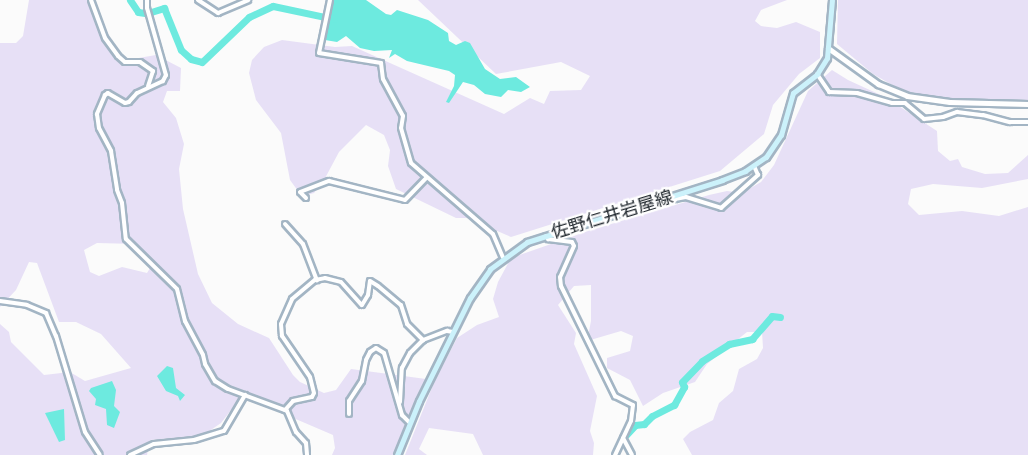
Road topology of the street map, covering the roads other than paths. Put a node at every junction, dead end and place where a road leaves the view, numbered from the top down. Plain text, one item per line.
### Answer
1 (92, 0) edge
2 (147, 0) edge
3 (198, 0) edge
4 (248, 0) edge
5 (330, 0) edge
6 (832, 0) edge
7 (828, 48) junction
8 (817, 74) junction
9 (147, 87) junction
10 (1028, 104) edge
11 (1028, 122) edge
12 (754, 166) junction
13 (426, 178) junction
14 (673, 196) junction
15 (306, 198) dead end
16 (285, 224) dead end
17 (546, 235) junction
18 (503, 257) junction
19 (317, 280) junction
20 (0, 301) edge
21 (453, 332) junction
22 (423, 339) junction
23 (245, 395) junction
24 (400, 406) junction
25 (285, 411) junction
26 (349, 414) dead end
27 (409, 422) junction
28 (623, 439) junction
29 (100, 455) edge
30 (130, 455) edge
31 (307, 455) edge
32 (397, 455) edge
33 (615, 455) edge
34 (632, 455) edge

1 - 9 street
2 - 9 street
3 - 4 street
5 - 13 street
6 - 7 main road, 佐野仁井岩屋線
7 - 8 main road, 佐野仁井岩屋線
7 - 10 street
8 - 11 street
8 - 12 main road, 佐野仁井岩屋線
9 - 23 street
12 - 14 main road, 佐野仁井岩屋線
12 - 14 street
13 - 15 street
13 - 18 street
14 - 17 main road, 佐野仁井岩屋線
16 - 19 street
17 - 18 main road, 佐野仁井岩屋線
17 - 28 street
18 - 21 main road, 佐野仁井岩屋線
19 - 22 street
19 - 25 street
20 - 29 street
21 - 22 street
21 - 27 main road, 佐野仁井岩屋線
22 - 24 street
23 - 25 street
23 - 30 street
24 - 26 street
24 - 27 street
25 - 31 street
27 - 32 main road, 佐野仁井岩屋線
28 - 33 street
28 - 34 street

